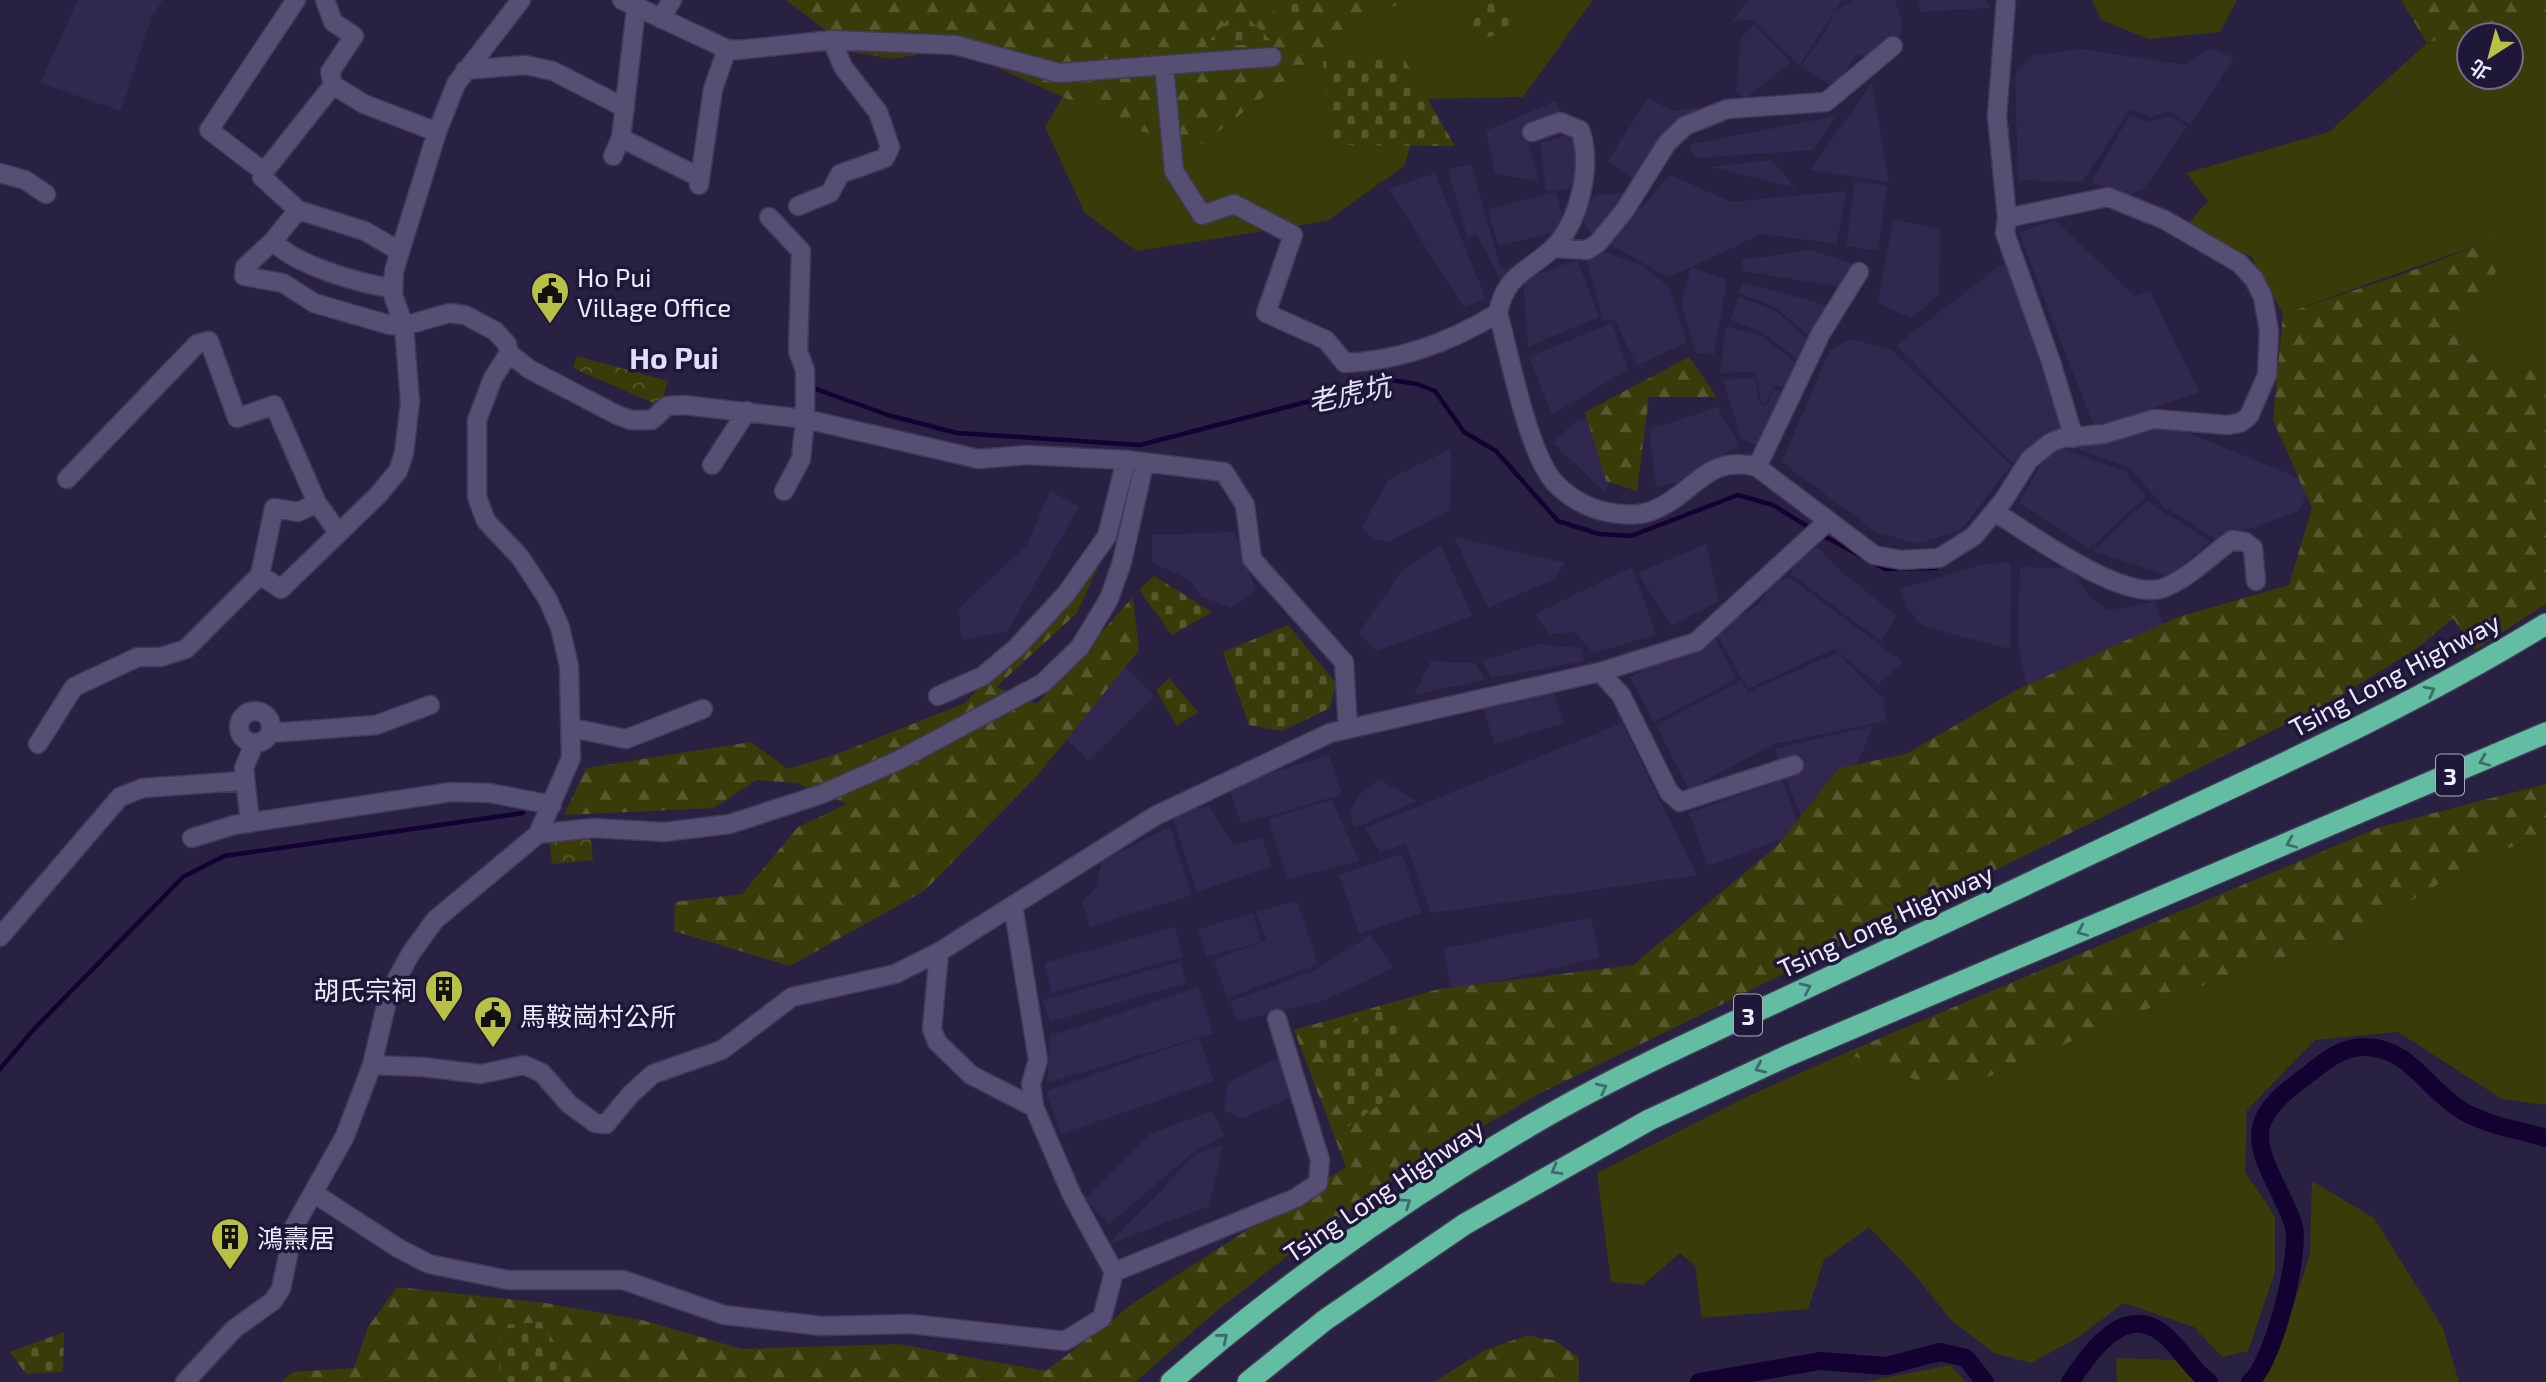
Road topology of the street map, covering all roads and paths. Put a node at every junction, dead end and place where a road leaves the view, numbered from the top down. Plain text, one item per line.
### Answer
1 (296, 0) edge
2 (325, 0) edge
3 (521, 0) edge
4 (672, 0) edge
5 (2006, 0) edge
6 (629, 4) edge
7 (661, 19) junction
8 (832, 40) junction
9 (1892, 46) dead end
10 (727, 49) junction
11 (1272, 57) dead end
12 (1164, 65) junction
13 (465, 70) junction
14 (333, 85) junction
15 (625, 108) junction
16 (437, 132) junction
17 (1532, 132) dead end
18 (621, 138) junction
19 (613, 156) dead end
20 (264, 172) junction
21 (0, 173) edge
22 (46, 194) dead end
23 (798, 206) dead end
24 (298, 210) junction
25 (769, 217) dead end
26 (2007, 218) junction
27 (273, 241) junction
28 (1553, 248) junction
29 (400, 251) junction
30 (1859, 272) dead end
31 (393, 288) junction
32 (1498, 313) junction
33 (404, 326) junction
34 (509, 353) junction
35 (747, 411) junction
36 (805, 419) junction
37 (2074, 438) junction
38 (1135, 462) junction
39 (712, 465) dead end
40 (1757, 467) junction
41 (67, 479) dead end
42 (783, 491) dead end
43 (317, 503) junction
44 (1995, 512) junction
45 (1825, 523) junction
46 (338, 531) junction
47 (260, 575) junction
48 (2256, 582) dead end
49 (2546, 624) edge
50 (1600, 672) junction
51 (938, 696) dead end
52 (430, 705) dead end
53 (703, 709) dead end
54 (572, 728) junction
55 (1348, 729) junction
56 (271, 733) junction
57 (2546, 733) edge
58 (38, 744) dead end
59 (254, 744) junction
60 (1794, 765) dead end
61 (243, 781) junction
62 (552, 805) junction
63 (250, 823) junction
64 (538, 834) junction
65 (192, 838) dead end
66 (1013, 905) junction
67 (0, 937) edge
68 (939, 952) junction
69 (1278, 1019) dead end
70 (372, 1066) junction
71 (1034, 1107) junction
72 (315, 1194) junction
73 (1114, 1272) junction
74 (185, 1382) edge
75 (1171, 1382) edge
76 (1248, 1382) edge

1 - 20 street
2 - 14 street
3 - 13 street
4 - 7 street
5 - 26 street
6 - 7 street
6 - 15 street
7 - 10 street
8 - 10 street
8 - 12 street
8 - 23 street
9 - 28 street
10 - 18 street
11 - 12 street
12 - 32 street
13 - 15 street
13 - 16 street
14 - 16 street
14 - 20 street
15 - 18 street
16 - 29 street
17 - 28 street
18 - 19 street
20 - 24 street
21 - 22 street
24 - 27 street
24 - 29 street
25 - 36 street
26 - 37 street
26 - 37 street
27 - 31 street
27 - 33 street
28 - 32 street
29 - 31 street
30 - 40 street
31 - 33 street
32 - 40 street
33 - 34 street
33 - 46 street
34 - 35 street
34 - 54 street
35 - 36 street
35 - 39 street
36 - 38 street
36 - 42 street
37 - 44 street
38 - 51 street
38 - 55 street
38 - 64 street
40 - 45 street
41 - 43 street
43 - 46 street
43 - 47 street
44 - 45 street
44 - 48 street
45 - 50 street
46 - 47 street
47 - 58 street
75 -> 49 highway, Tsing Long Highway / 3
50 - 55 street
50 - 60 street
52 - 56 street
53 - 54 street
54 - 62 street
55 - 66 street
56 - 59 street
56 - 59 street
57 -> 76 highway, 3
59 - 61 street
61 - 63 street
61 - 67 street
62 - 63 street
62 - 64 street
63 - 65 street
64 - 70 street
66 - 68 street
66 - 71 street
68 - 70 street
68 - 71 street
69 - 73 street
70 - 72 street
71 - 73 street
72 - 73 street
72 - 74 street

